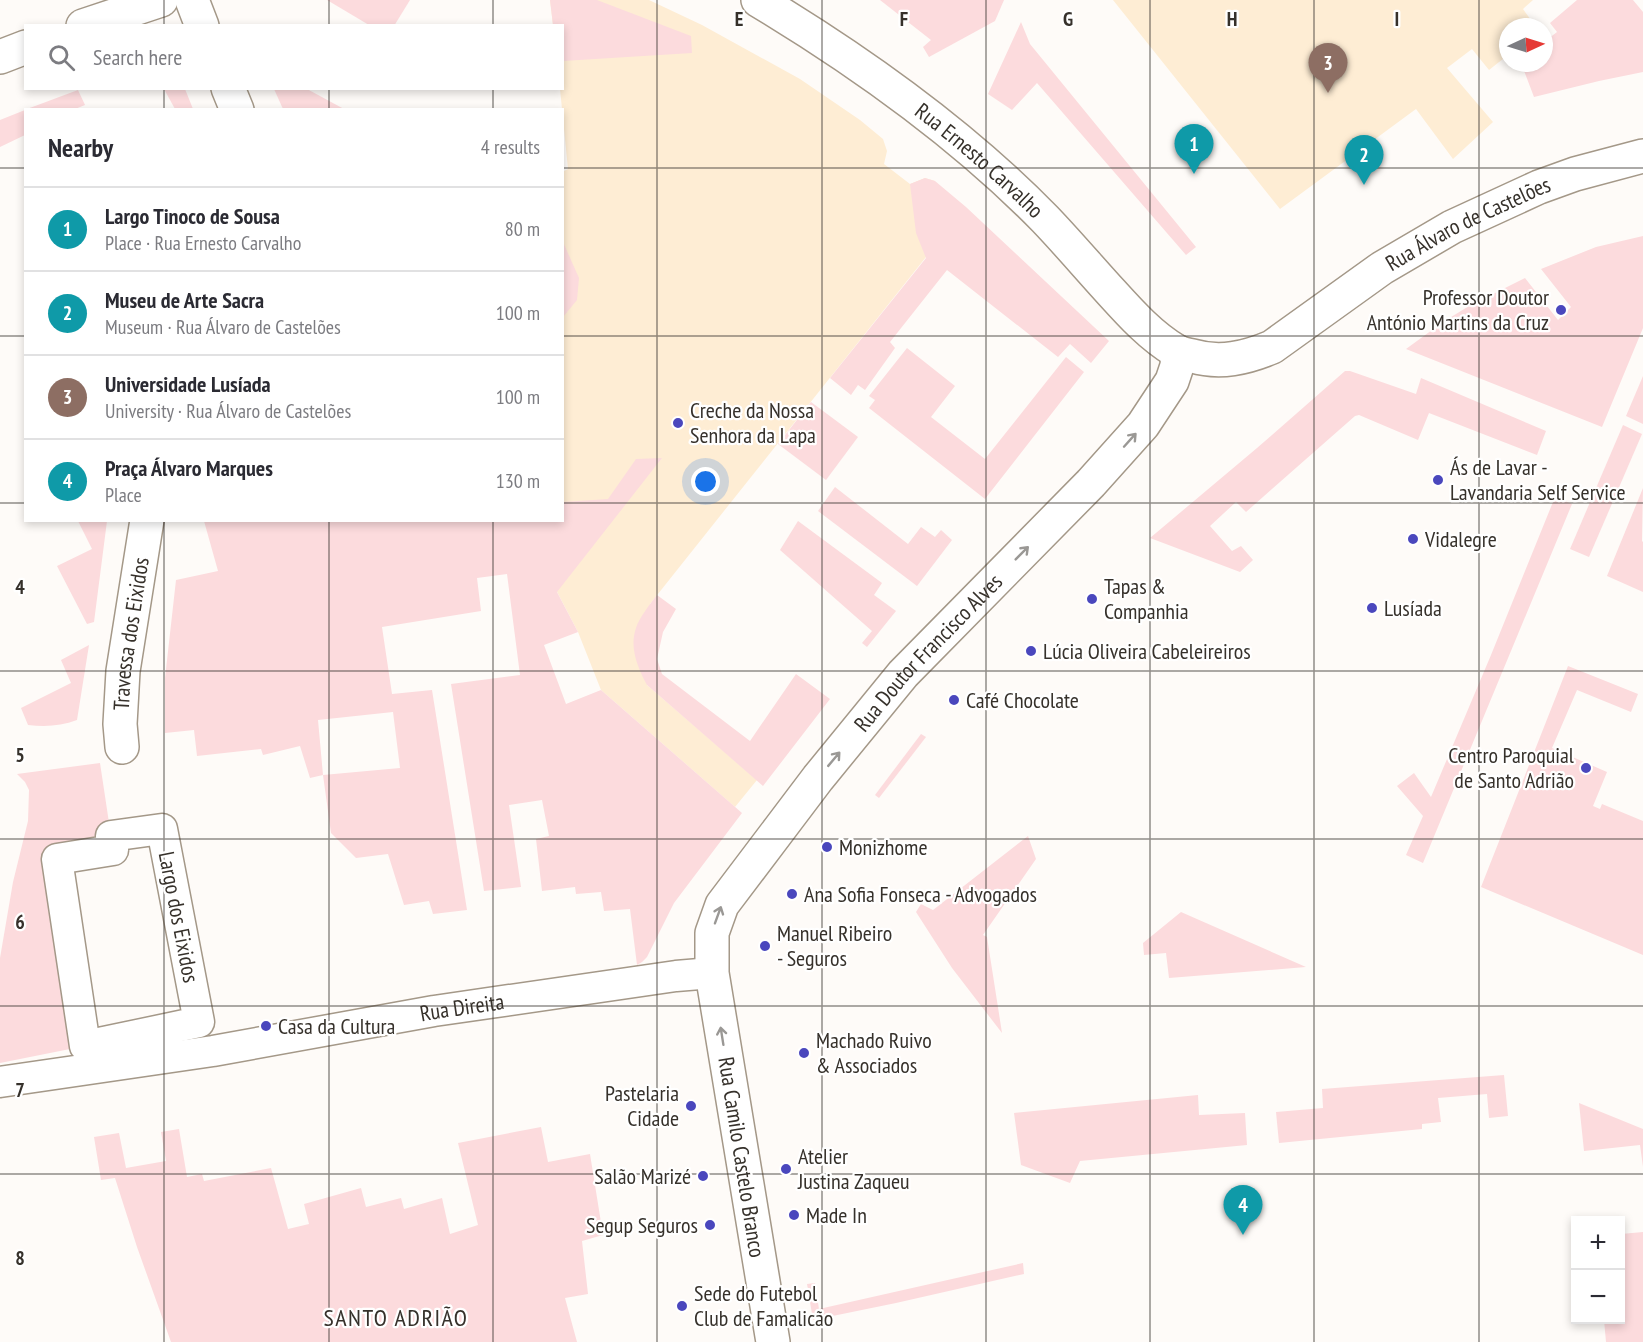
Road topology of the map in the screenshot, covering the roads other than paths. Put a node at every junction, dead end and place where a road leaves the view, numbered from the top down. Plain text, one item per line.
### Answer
1 (161, 0) edge
2 (192, 0) edge
3 (758, 0) edge
4 (89, 24) edge
5 (201, 24) edge
6 (24, 48) edge
7 (0, 57) edge
8 (229, 90) edge
9 (236, 108) edge
10 (1643, 156) edge
11 (1178, 352) junction
12 (147, 522) edge
13 (122, 747) dead end
14 (712, 973) junction
15 (85, 1046) joint
16 (0, 1082) edge
17 (773, 1342) edge

1 - 4 street
2 - 5 street
3 - 11 street, Rua Ernesto Carvalho
6 - 7 street
8 - 9 street
10 - 11 street, Rua Álvaro de Castelões
14 -> 11 street, Rua Doutor Francisco Alves
12 - 13 street, Travessa dos Eixidos
14 - 16 street, Rua Direita
17 -> 14 street, Rua Camilo Castelo Branco
15 - 15 street, Largo dos Eixidos

